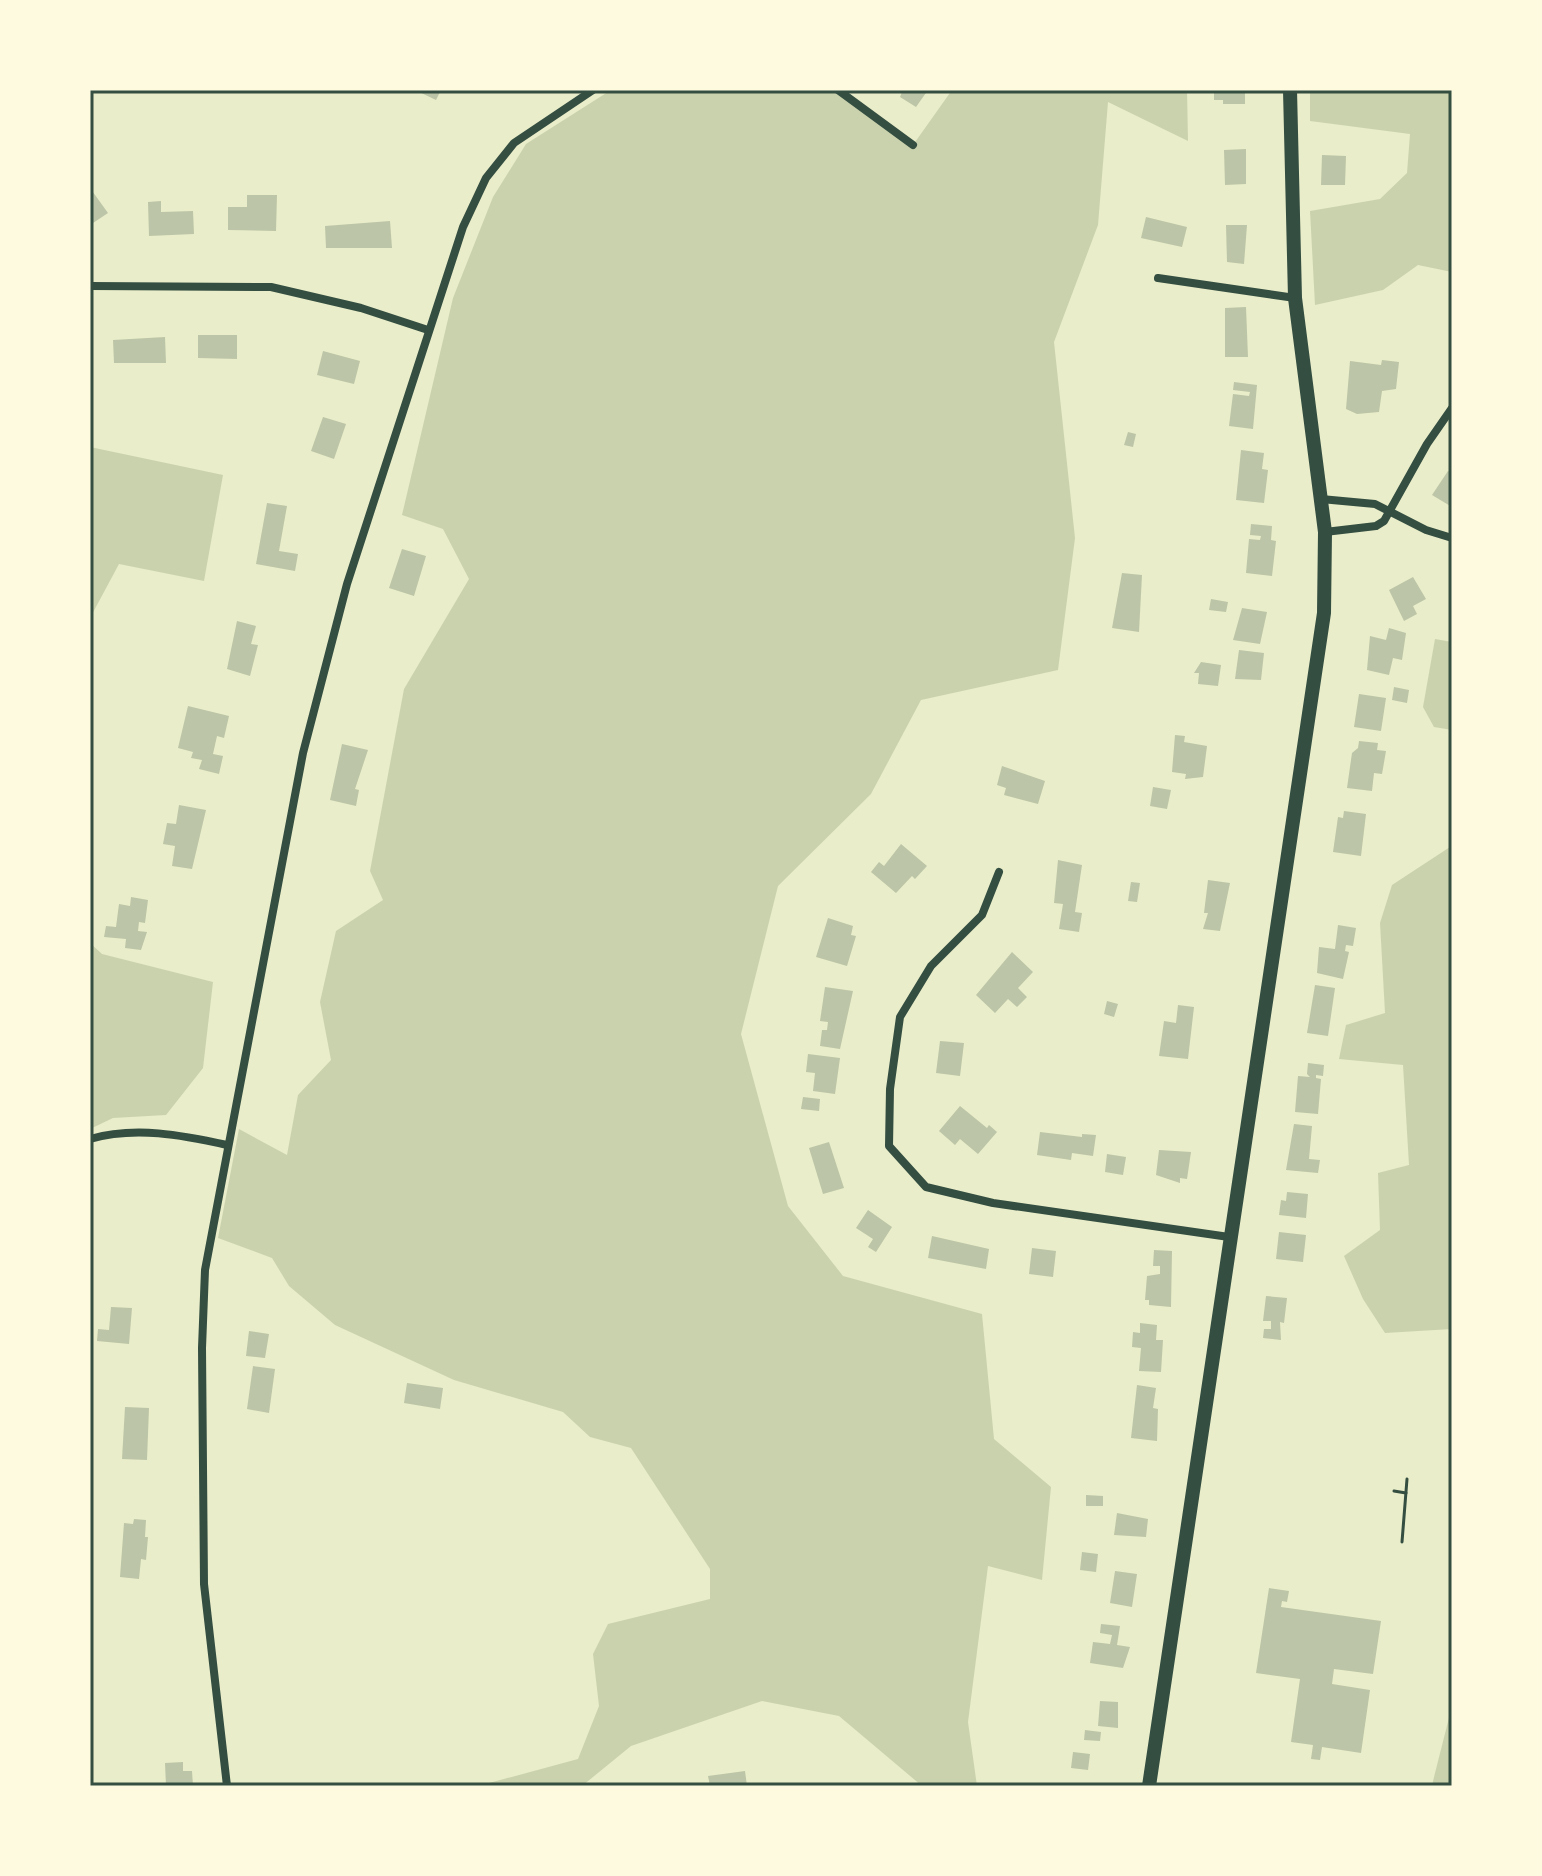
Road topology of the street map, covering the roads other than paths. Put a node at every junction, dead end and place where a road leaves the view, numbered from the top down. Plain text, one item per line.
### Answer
1 (593, 90) edge
2 (838, 90) edge
3 (1290, 90) edge
4 (913, 145) dead end
5 (1158, 278) dead end
6 (90, 286) edge
7 (1295, 298) junction
8 (428, 330) junction
9 (1452, 408) edge
10 (1321, 499) junction
11 (1390, 511) junction
12 (1325, 532) junction
13 (1452, 538) edge
14 (999, 872) dead end
15 (90, 1139) edge
16 (227, 1145) junction
17 (1229, 1237) junction
18 (227, 1786) edge
19 (1149, 1786) edge

1 - 8 street
2 - 4 street
3 - 7 main road
5 - 7 street
6 - 8 street
7 - 10 main road
8 - 16 street
9 - 11 street
10 - 11 street
10 - 12 main road
11 - 12 street
11 - 13 street
12 - 17 main road
14 - 17 street
15 - 16 street
16 - 18 street
17 - 19 main road

